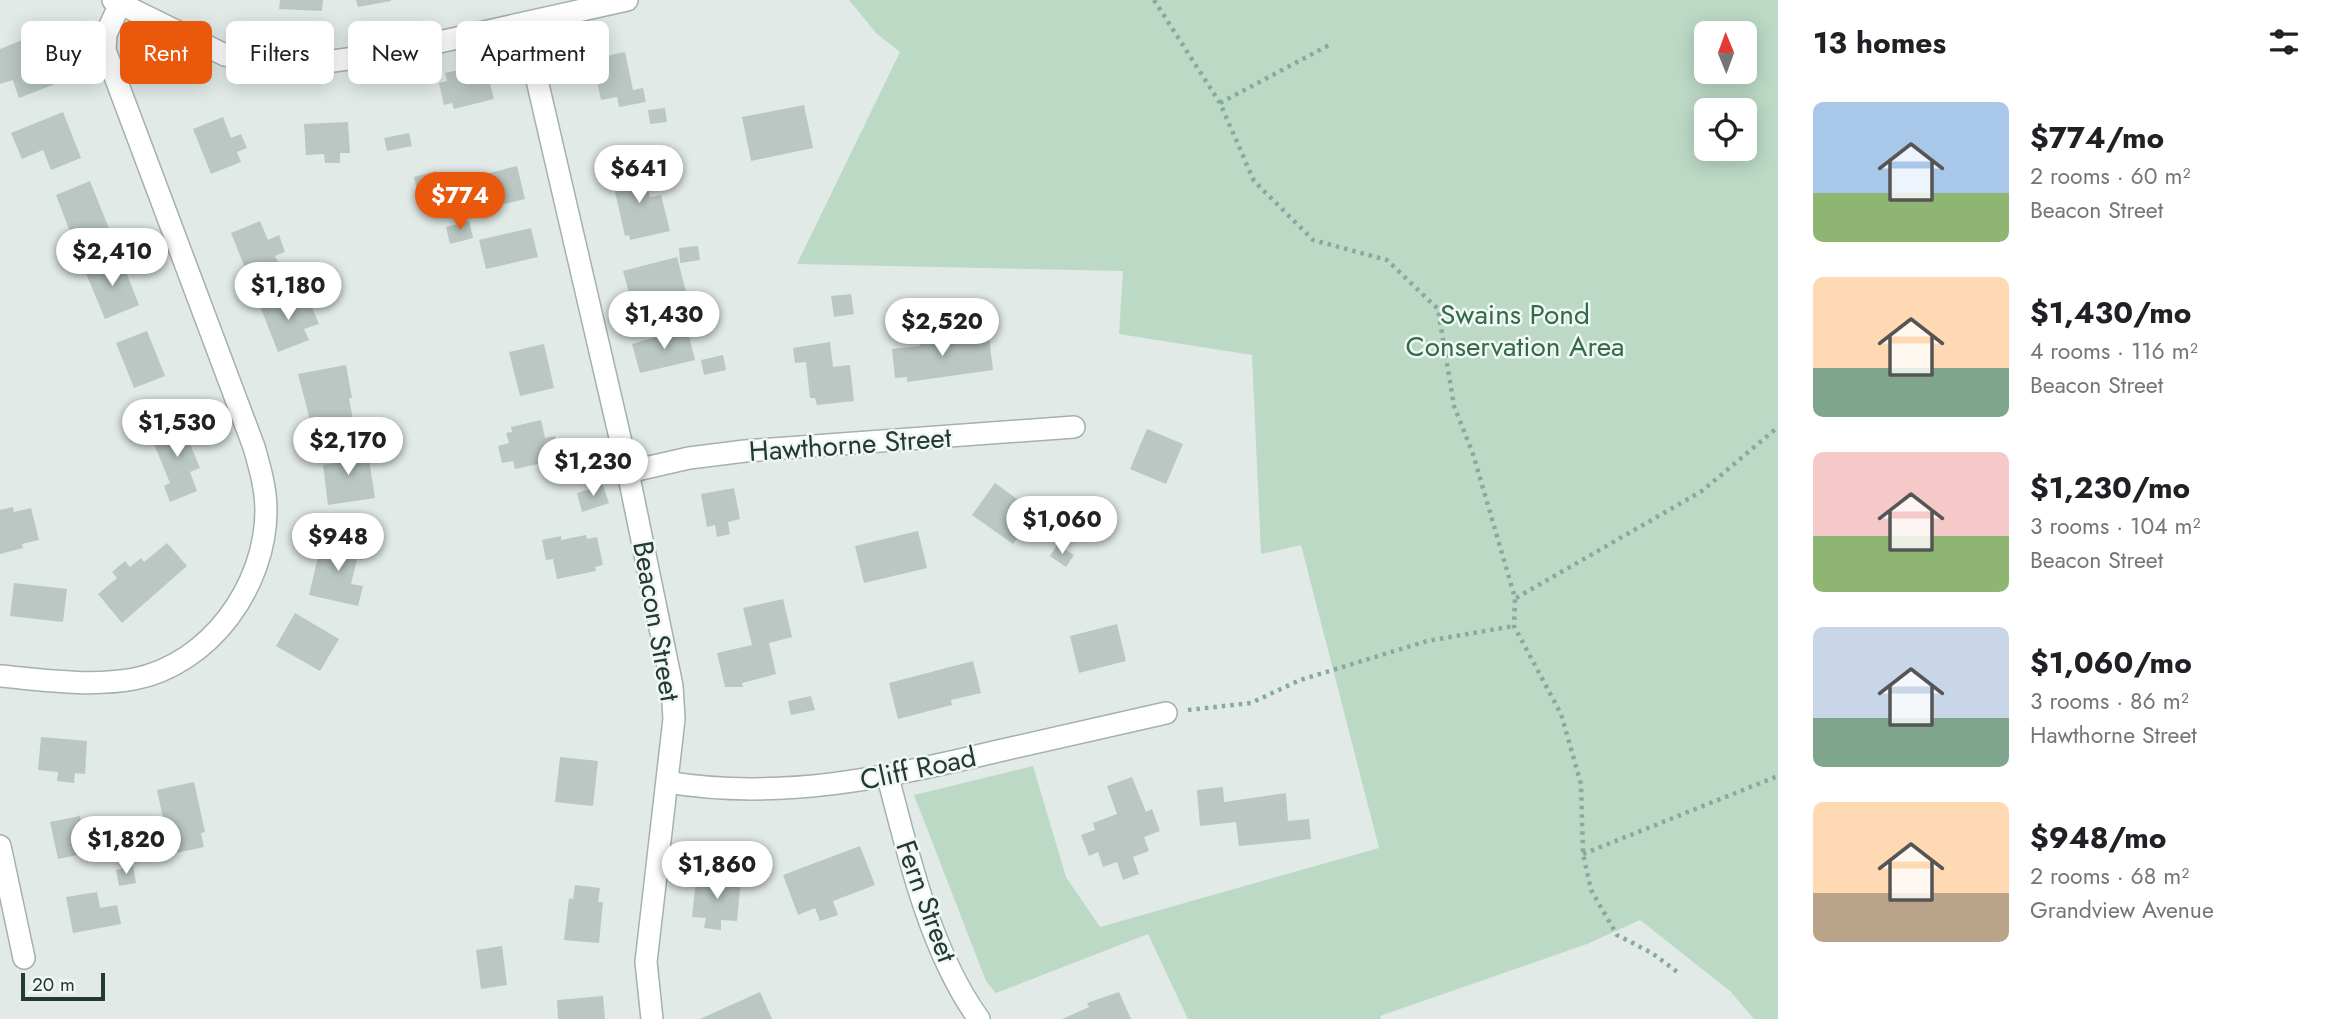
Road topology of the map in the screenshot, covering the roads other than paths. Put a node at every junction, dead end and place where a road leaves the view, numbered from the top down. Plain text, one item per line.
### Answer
1 (627, 0) edge
2 (117, 2) edge
3 (537, 21) edge
4 (456, 38) edge
5 (538, 84) edge
6 (1074, 427) dead end
7 (628, 472) junction
8 (0, 676) edge
9 (1166, 713) road end
10 (888, 777) junction
11 (667, 782) junction
12 (0, 846) edge
13 (24, 958) dead end
14 (652, 1019) edge
15 (979, 1019) edge

1 - 3 street
2 - 4 street
2 - 8 street
5 - 7 street, Beacon Street
6 - 7 street, Hawthorne Street
7 - 11 street, Beacon Street
9 - 10 street, Cliff Road
10 - 11 street, Cliff Road
10 - 15 street, Fern Street
11 - 14 street, Beacon Street
12 - 13 street

